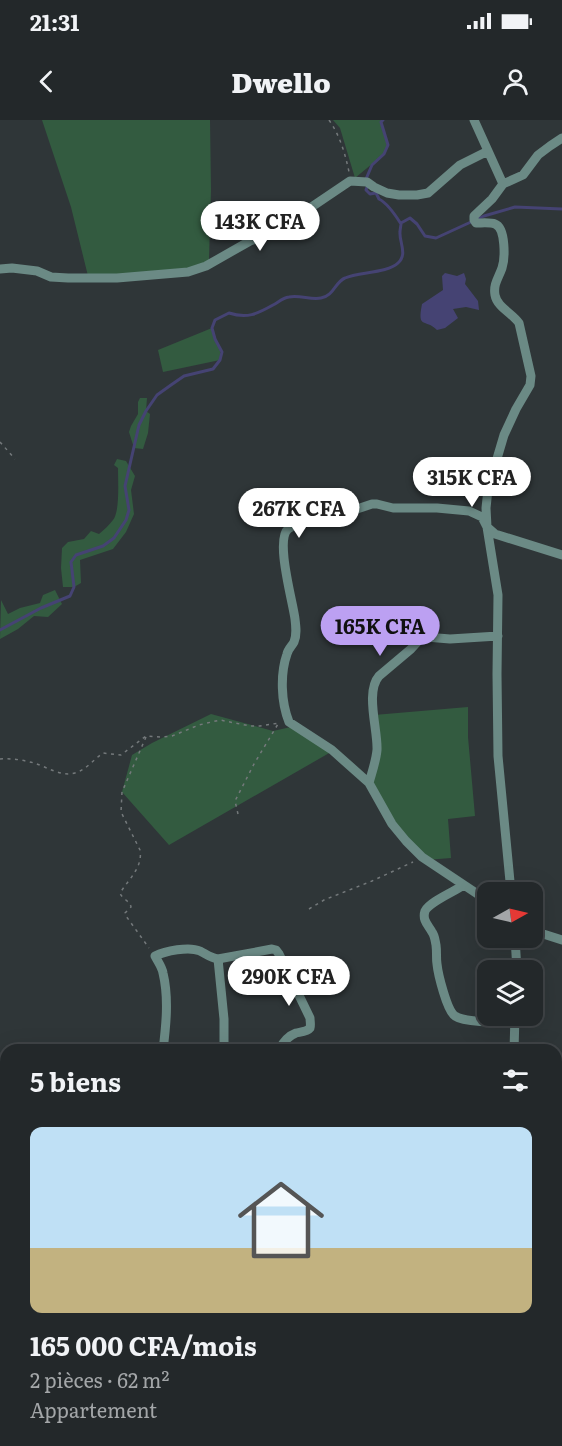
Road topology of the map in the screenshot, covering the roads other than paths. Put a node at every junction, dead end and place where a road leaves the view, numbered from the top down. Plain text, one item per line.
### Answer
1 (474, 120) edge
2 (562, 138) edge
3 (488, 151) junction
4 (503, 184) junction
5 (0, 269) edge
6 (487, 527) junction
7 (562, 555) edge
8 (498, 636) junction
9 (369, 783) junction
10 (510, 882) edge
11 (464, 885) junction
12 (477, 894) edge
13 (543, 934) edge
14 (562, 940) edge
15 (218, 959) junction
16 (477, 1020) edge
17 (515, 1026) edge
18 (164, 1044) edge
19 (224, 1044) edge
20 (283, 1044) edge
21 (514, 1044) edge

1 - 3 street
2 - 4 street
3 - 4 street
3 - 5 street
4 - 6 street
6 - 7 street
6 - 8 street
6 - 9 street
8 - 9 street
8 - 10 street
9 - 11 street
11 - 12 street
11 - 16 street
13 - 14 street
15 - 18 street
15 - 19 street
15 - 20 street
17 - 21 street

